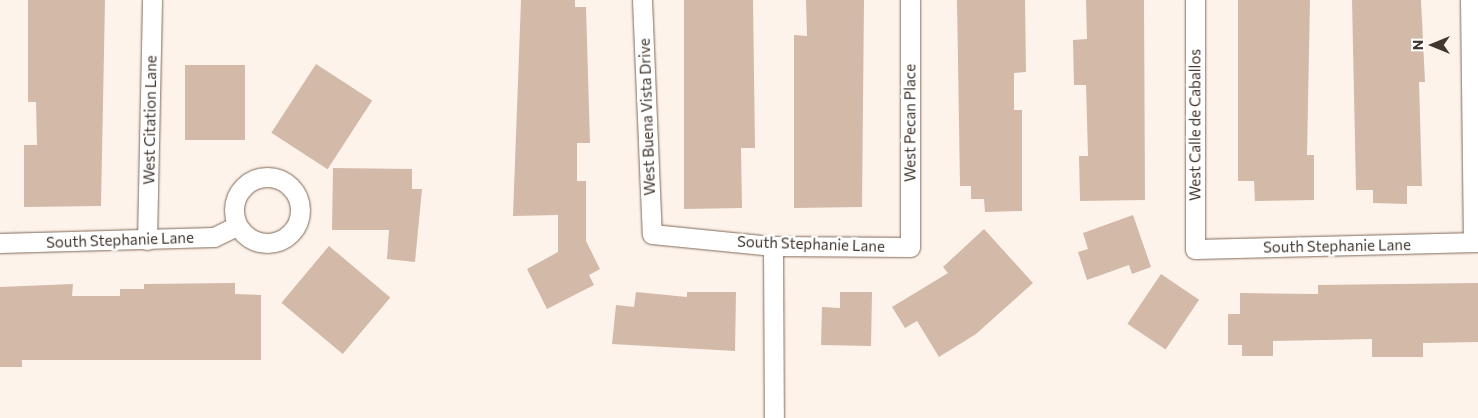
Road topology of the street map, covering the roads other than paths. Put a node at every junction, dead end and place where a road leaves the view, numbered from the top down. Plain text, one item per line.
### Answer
1 (152, 0) edge
2 (642, 0) edge
3 (910, 0) edge
4 (1195, 0) edge
5 (1470, 0) edge
6 (237, 226) dead end
7 (652, 234) joint
8 (147, 240) junction
9 (1476, 242) edge
10 (0, 243) edge
11 (773, 246) junction
12 (910, 247) joint
13 (1195, 249) joint
14 (774, 418) edge

1 - 8 street, West Citation Lane
2 - 7 street, West Buena Vista Drive
3 - 12 street, West Pecan Place
4 - 13 street, West Calle de Caballos
5 - 9 street
6 - 8 street, South Stephanie Lane
7 - 11 street, South Stephanie Lane
8 - 10 street, South Stephanie Lane
9 - 13 street, South Stephanie Lane
11 - 12 street, South Stephanie Lane
11 - 14 street

